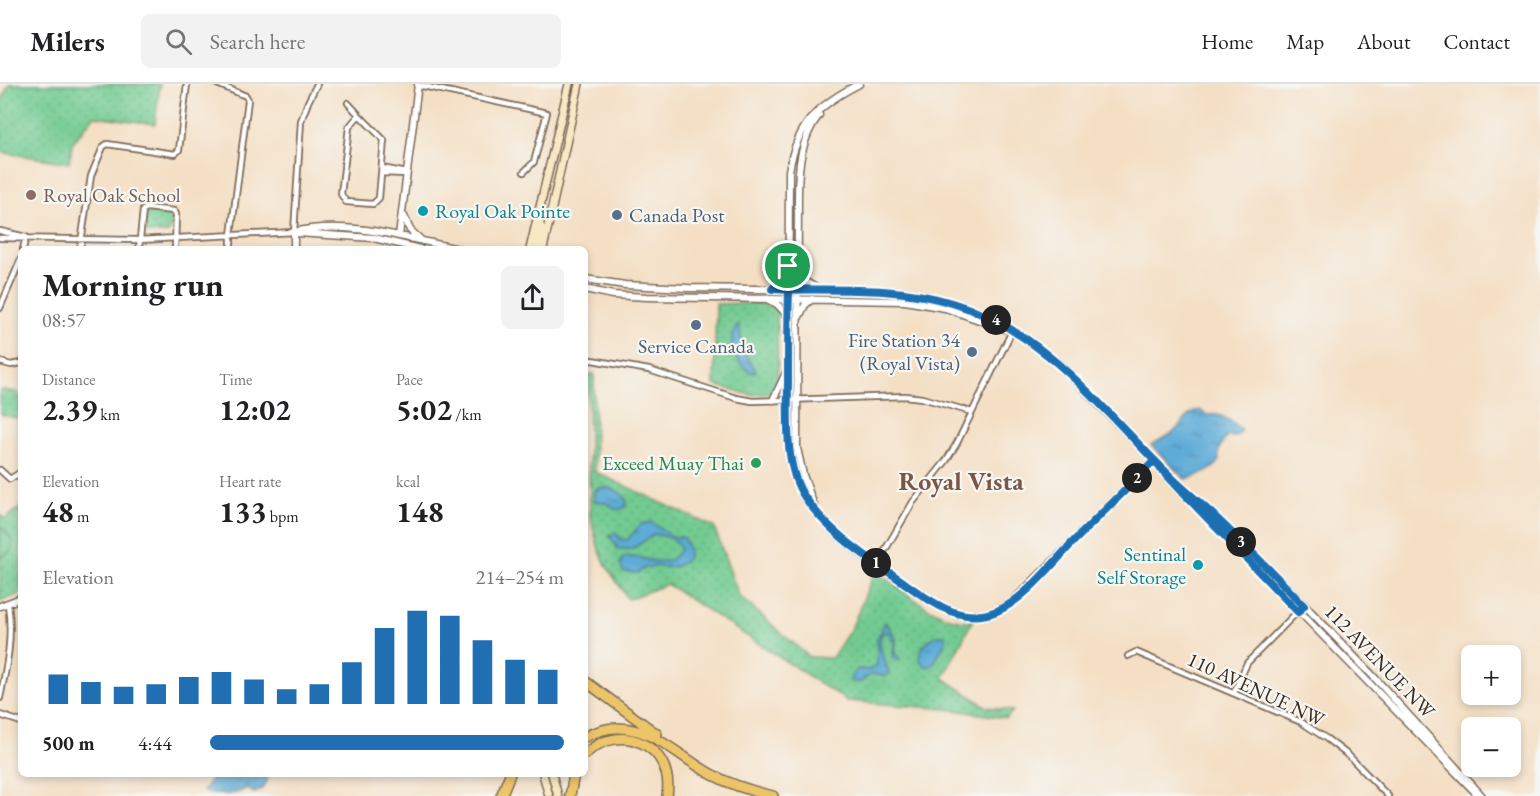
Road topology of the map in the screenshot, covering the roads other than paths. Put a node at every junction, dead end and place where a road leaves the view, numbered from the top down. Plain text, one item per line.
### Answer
1 (188, 84) edge
2 (218, 84) edge
3 (317, 84) edge
4 (569, 84) edge
5 (579, 84) edge
6 (859, 84) edge
7 (418, 86) edge
8 (849, 89) junction
9 (348, 103) dead end
10 (359, 115) junction
11 (382, 170) junction
12 (524, 172) dead end
13 (407, 173) junction
14 (403, 211) junction
15 (0, 231) edge
16 (294, 232) junction
17 (231, 235) junction
18 (399, 236) junction
19 (26, 237) junction
20 (0, 238) edge
21 (175, 238) junction
22 (82, 240) junction
23 (139, 240) junction
24 (423, 241) junction
25 (24, 246) edge
26 (81, 246) edge
27 (139, 246) edge
28 (175, 246) edge
29 (231, 246) edge
30 (294, 246) edge
31 (407, 246) edge
32 (446, 246) edge
33 (532, 246) edge
34 (544, 246) edge
35 (18, 266) edge
36 (788, 266) junction
37 (797, 274) junction
38 (588, 279) edge
39 (772, 289) junction
40 (588, 290) edge
41 (789, 290) junction
42 (798, 290) junction
43 (819, 290) junction
44 (763, 298) junction
45 (788, 298) junction
46 (797, 298) junction
47 (813, 298) junction
48 (0, 308) edge
49 (788, 316) junction
50 (797, 321) junction
51 (1012, 331) junction
52 (592, 360) dead end
53 (0, 362) edge
54 (18, 364) edge
55 (788, 370) junction
56 (773, 400) junction
57 (788, 400) junction
58 (796, 400) junction
59 (972, 412) junction
60 (1154, 461) junction
61 (0, 470) edge
62 (18, 474) edge
63 (1171, 478) junction
64 (815, 509) junction
65 (877, 564) junction
66 (18, 599) edge
67 (8, 604) junction
68 (0, 606) edge
69 (1304, 606) junction
70 (1298, 612) junction
71 (1128, 656) dead end
72 (588, 683) edge
73 (1234, 693) junction
74 (0, 698) edge
75 (0, 715) edge
76 (18, 721) edge
77 (588, 736) edge
78 (588, 752) edge
79 (679, 753) junction
80 (509, 777) edge
81 (544, 777) edge
82 (553, 777) edge
83 (573, 777) edge
84 (501, 796) edge
85 (549, 796) edge
86 (558, 796) edge
87 (570, 796) edge
88 (667, 796) edge
89 (773, 796) edge
90 (1388, 796) edge
91 (1480, 796) edge

1 - 22 street
2 - 17 street
3 - 16 street
4 - 33 main road
5 - 34 main road
6 - 8 street
7 - 12 street
7 - 13 street
8 - 36 street
8 - 37 street
9 - 10 street
10 - 11 street
10 - 11 street
11 - 13 street
13 - 14 street
14 - 18 street
14 - 24 street
15 - 19 street
16 - 17 street
16 - 18 street
16 - 30 street
16 - 31 street
17 - 21 street
17 - 29 street
18 - 24 street
19 - 20 street
19 - 22 street
19 - 25 street
21 - 23 street
21 - 23 street
21 - 28 street
22 - 23 street
22 - 26 street
23 - 27 street
24 - 32 street
35 - 48 street
36 - 39 street
36 - 41 street
37 - 42 street
37 - 43 street
38 - 39 street, 112 AVENUE NW
39 - 41 street, 112 AVENUE NW
40 - 44 street, 112 AVENUE NW
41 - 42 street, 112 AVENUE NW
41 - 45 street
42 - 43 street, 112 AVENUE NW
42 - 46 street
43 - 51 street, 112 AVENUE NW
44 - 45 street, 112 AVENUE NW
44 - 49 street
45 - 46 street, 112 AVENUE NW
45 - 49 street
46 - 47 street, 112 AVENUE NW
46 - 50 street
47 - 50 street
47 - 51 street, 112 AVENUE NW
49 - 55 street
50 - 58 street
51 - 59 street
51 - 60 street, 112 AVENUE NW
52 - 56 street
53 - 54 street
55 - 56 street
55 - 57 street
56 - 57 street
57 - 58 street
57 - 64 street
58 - 59 street
58 - 64 street
59 - 65 street
60 - 63 street, 112 AVENUE NW
60 - 65 street
61 - 62 street
63 - 69 street, 112 AVENUE NW
63 - 70 street, 112 AVENUE NW
64 - 65 street
66 - 67 street
67 - 68 street
67 - 74 street
69 - 70 street
69 - 91 street, 112 AVENUE NW
70 - 73 street
70 - 91 street, 112 AVENUE NW
71 - 73 street, 110 AVENUE NW
72 - 79 highway
73 - 90 street, 110 AVENUE NW
75 - 76 street
77 - 79 highway
78 - 88 highway
79 - 89 highway
80 - 84 highway
81 - 85 main road
82 - 86 main road
83 - 87 highway

